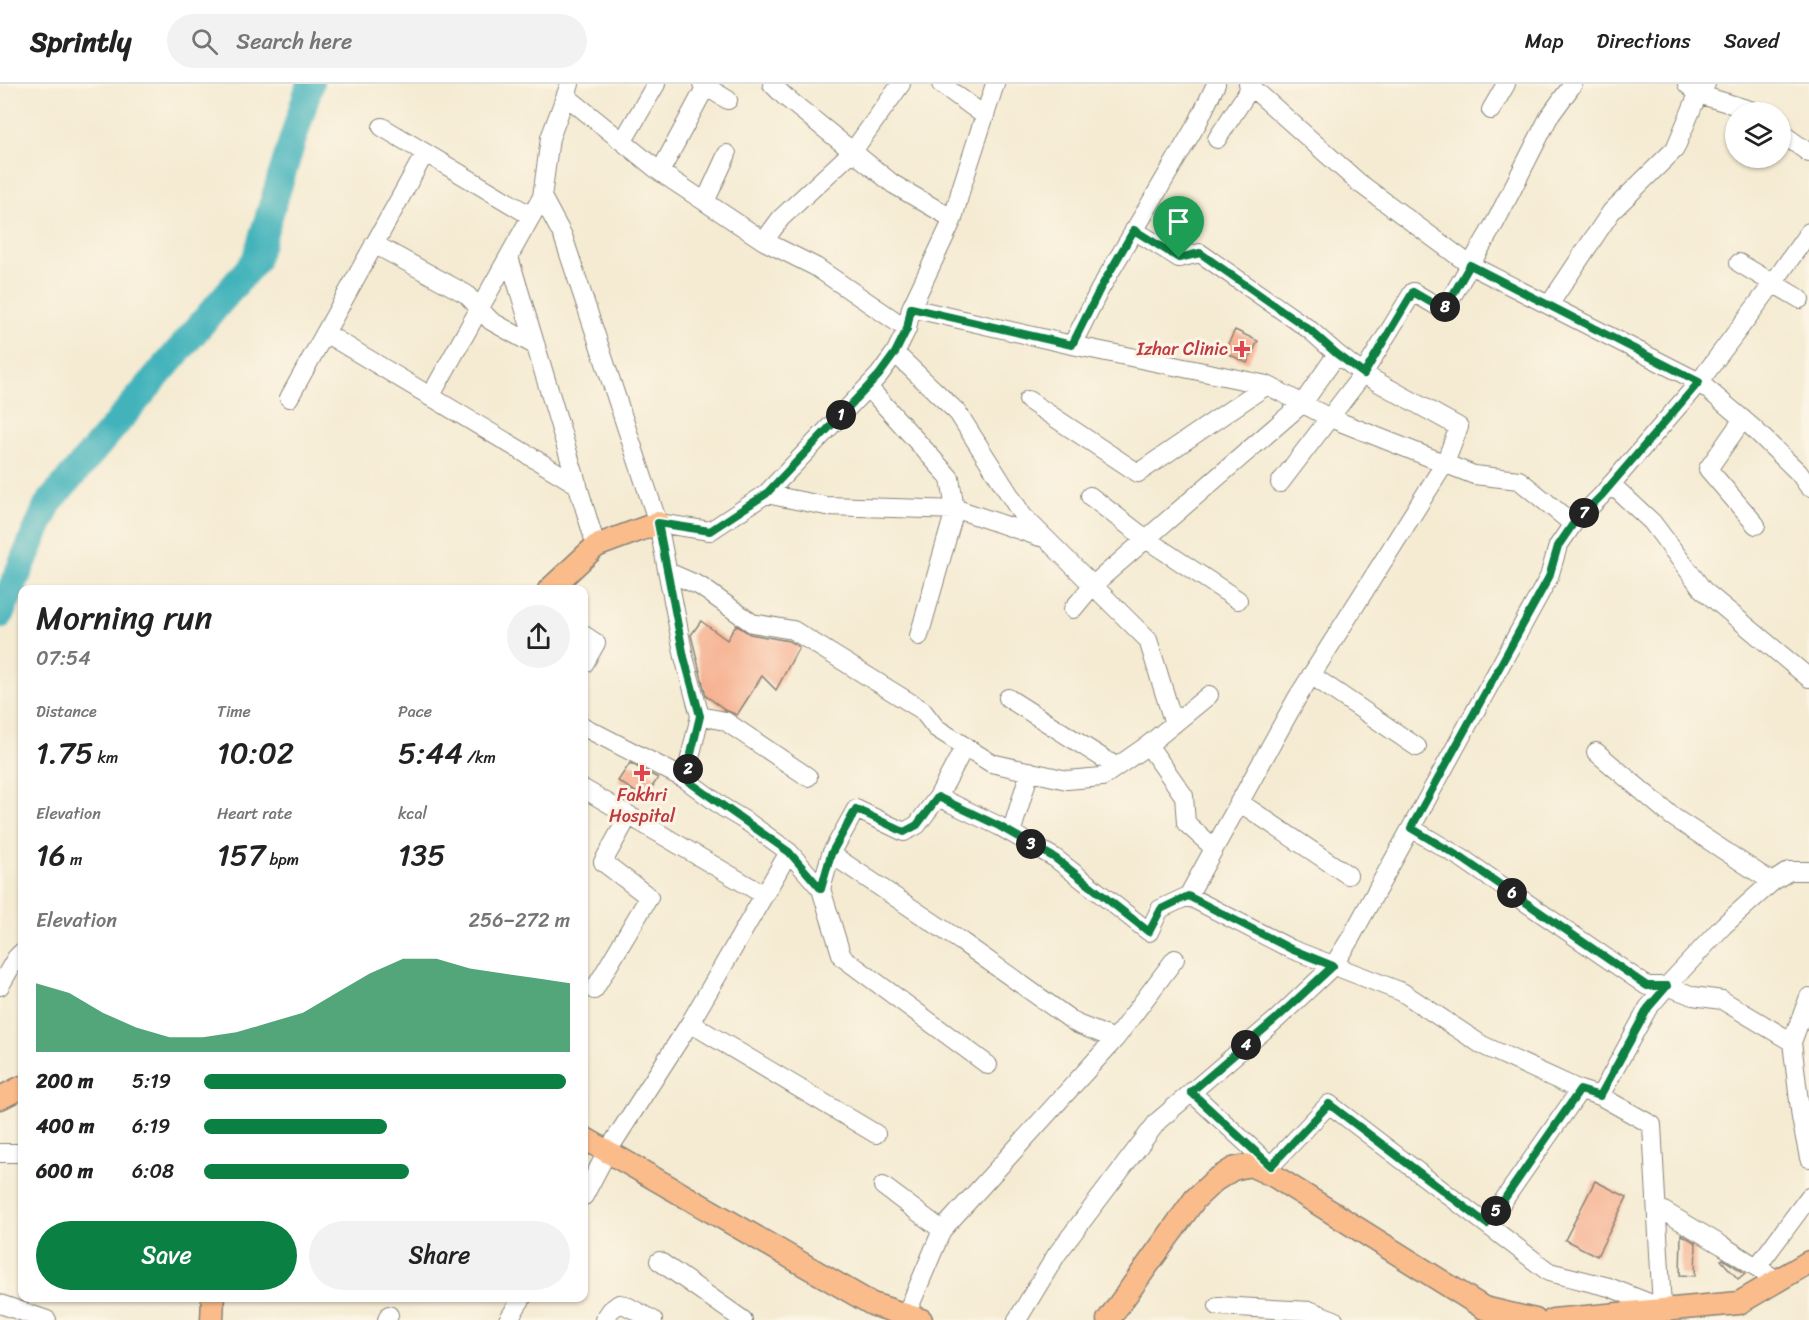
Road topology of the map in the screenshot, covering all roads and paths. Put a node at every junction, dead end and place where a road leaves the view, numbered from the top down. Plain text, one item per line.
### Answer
1 (656, 84) edge
2 (901, 84) edge
3 (941, 84) edge
4 (995, 84) edge
5 (1216, 84) edge
6 (1506, 84) edge
7 (1573, 84) edge
8 (705, 85) edge
9 (1250, 86) edge
10 (1697, 87) edge
11 (784, 88) edge
12 (568, 90) edge
13 (728, 100) dead end
14 (1732, 102) edge
15 (1491, 110) dead end
16 (986, 116) junction
17 (382, 127) dead end
18 (1217, 139) dead end
19 (1791, 140) edge
20 (623, 141) junction
21 (853, 151) junction
22 (425, 153) junction
23 (1809, 153) edge
24 (728, 154) dead end
25 (660, 172) junction
26 (542, 197) junction
27 (705, 202) junction
28 (531, 216) junction
29 (953, 219) junction
30 (1134, 230) junction
31 (1809, 232) edge
32 (764, 241) junction
33 (375, 244) junction
34 (509, 257) junction
35 (1739, 263) dead end
36 (1470, 265) junction
37 (1774, 282) junction
38 (1800, 299) dead end
39 (1549, 305) junction
40 (911, 308) junction
41 (480, 309) junction
42 (907, 329) junction
43 (325, 333) junction
44 (1072, 345) junction
45 (536, 346) junction
46 (895, 353) junction
47 (1337, 354) junction
48 (1364, 374) junction
49 (1699, 382) junction
50 (1267, 385) junction
51 (868, 387) junction
52 (430, 397) junction
53 (289, 398) dead end
54 (1028, 400) dead end
55 (1303, 403) junction
56 (1330, 418) junction
57 (1743, 419) junction
58 (1445, 464) junction
59 (1280, 483) dead end
60 (1611, 484) junction
61 (578, 485) junction
62 (1809, 487) edge
63 (766, 494) junction
64 (1090, 496) dead end
65 (955, 510) junction
66 (658, 523) junction
67 (1573, 524) junction
68 (1756, 525) dead end
69 (1046, 538) junction
70 (1146, 539) junction
71 (596, 546) junction
72 (668, 572) junction
73 (554, 585) edge
74 (1093, 585) junction
75 (1238, 600) dead end
76 (1073, 609) dead end
77 (919, 636) dead end
78 (588, 638) edge
79 (588, 657) edge
80 (1311, 675) junction
81 (1809, 678) edge
82 (1209, 695) dead end
83 (1008, 698) dead end
84 (700, 716) junction
85 (1174, 724) junction
86 (588, 729) edge
87 (1148, 745) junction
88 (965, 746) junction
89 (1418, 747) dead end
90 (1596, 752) dead end
91 (1117, 767) junction
92 (1030, 771) junction
93 (808, 777) dead end
94 (685, 779) junction
95 (588, 791) edge
96 (938, 797) junction
97 (1239, 802) junction
98 (629, 815) junction
99 (1411, 828) junction
100 (1011, 833) junction
101 (1214, 848) junction
102 (789, 852) junction
103 (831, 854) junction
104 (1809, 872) edge
105 (1348, 875) dead end
106 (1772, 882) junction
107 (821, 889) junction
108 (764, 895) junction
109 (1188, 896) junction
110 (18, 956) edge
111 (1175, 959) dead end
112 (1333, 966) junction
113 (0, 986) edge
114 (1667, 986) junction
115 (594, 990) dead end
116 (1809, 997) edge
117 (690, 1023) junction
118 (1115, 1039) junction
119 (1792, 1042) junction
120 (988, 1065) dead end
121 (18, 1088) edge
122 (1580, 1090) junction
123 (1191, 1092) junction
124 (1600, 1096) junction
125 (0, 1098) edge
126 (876, 1134) dead end
127 (588, 1140) edge
128 (607, 1152) junction
129 (0, 1153) edge
130 (18, 1153) edge
131 (1809, 1158) edge
132 (1268, 1169) junction
133 (883, 1186) dead end
134 (588, 1188) edge
135 (1809, 1197) edge
136 (1657, 1207) junction
137 (1487, 1224) junction
138 (942, 1230) junction
139 (659, 1261) dead end
140 (1809, 1262) edge
141 (1757, 1267) junction
142 (1777, 1280) junction
143 (213, 1302) edge
144 (0, 1304) edge
145 (1218, 1306) dead end
146 (1662, 1308) junction
147 (1737, 1311) edge
148 (903, 1317) edge
149 (47, 1320) edge
150 (212, 1320) edge
151 (604, 1320) edge
152 (653, 1320) edge
153 (743, 1320) edge
154 (1017, 1320) edge
155 (1108, 1320) edge
156 (1334, 1320) edge
157 (1535, 1320) edge
158 (1553, 1320) edge

1 - 20 street
2 - 21 street
3 - 16 street
4 - 16 street
5 - 30 street
6 - 15 street
7 - 36 street
8 - 13 street
8 - 25 street
9 - 18 street
9 - 36 street
10 - 14 street
10 - 39 street
11 - 21 street
12 - 20 street
12 - 26 street
16 - 29 street
17 - 22 street
19 - 23 street
20 - 25 street
21 - 29 street
21 - 32 street
22 - 28 street
22 - 33 street
24 - 27 street
25 - 27 street
26 - 28 street
26 - 66 street
27 - 32 street
28 - 34 street
29 - 40 street
30 - 44 street
30 - 47 street
31 - 37 street
32 - 42 street
33 - 41 street
33 - 43 street
34 - 41 street
34 - 45 street
35 - 37 street
36 - 39 street
36 - 48 street
37 - 38 street
37 - 49 street
39 - 49 street
40 - 42 street
40 - 44 street
41 - 45 street
41 - 52 street
42 - 46 street
43 - 52 street
43 - 53 street
44 - 50 street
45 - 61 street
46 - 51 street
46 - 69 street
47 - 48 street
47 - 55 street
48 - 56 street
48 - 58 street
49 - 57 street
49 - 60 street
50 - 54 street
50 - 55 street
51 - 63 street
51 - 65 street
52 - 61 street
55 - 56 street
55 - 70 street
56 - 58 street
56 - 59 street
57 - 62 street
57 - 68 street
58 - 67 street
58 - 80 street
60 - 67 street
60 - 81 street
61 - 71 street
63 - 65 street
63 - 66 street
64 - 70 street
65 - 69 street
65 - 77 street
66 - 71 main road
66 - 72 street
67 - 99 street
69 - 74 street
70 - 74 street
70 - 75 street
71 - 73 main road
72 - 84 street
72 - 88 street
74 - 76 street
74 - 85 street
78 - 79 street
80 - 89 street
80 - 97 street
82 - 85 street
83 - 91 street
84 - 93 street
84 - 94 street
85 - 87 street
86 - 94 street
87 - 91 street
87 - 101 street
88 - 92 street
88 - 96 street
90 - 106 street
91 - 92 street
92 - 100 street
94 - 102 street
95 - 98 street
96 - 100 street
96 - 103 street
97 - 101 street
97 - 105 street
98 - 108 street
98 - 115 street
99 - 112 street
99 - 114 street
100 - 109 street
101 - 109 street
102 - 107 street
102 - 108 street
103 - 107 street
103 - 118 street
104 - 106 street
106 - 114 street
107 - 120 street
108 - 117 street
109 - 112 street
110 - 113 street
111 - 118 street
112 - 122 street
112 - 123 street
114 - 119 street
114 - 124 street
116 - 119 street
117 - 126 street
117 - 128 street
118 - 138 street
119 - 131 street
121 - 125 main road
122 - 124 street
122 - 137 street
123 - 132 street
123 - 154 street
124 - 136 street
127 - 128 main road
128 - 134 street
128 - 148 main road
129 - 130 street
132 - 137 street
132 - 155 main road
132 - 157 main road
133 - 138 street
135 - 141 street
136 - 141 street
136 - 146 street
137 - 146 street
138 - 148 street
139 - 153 street
140 - 142 main road
141 - 142 street
142 - 147 main road
143 - 150 main road
144 - 149 street
145 - 156 street
146 - 147 main road
146 - 158 main road
151 - 152 street

